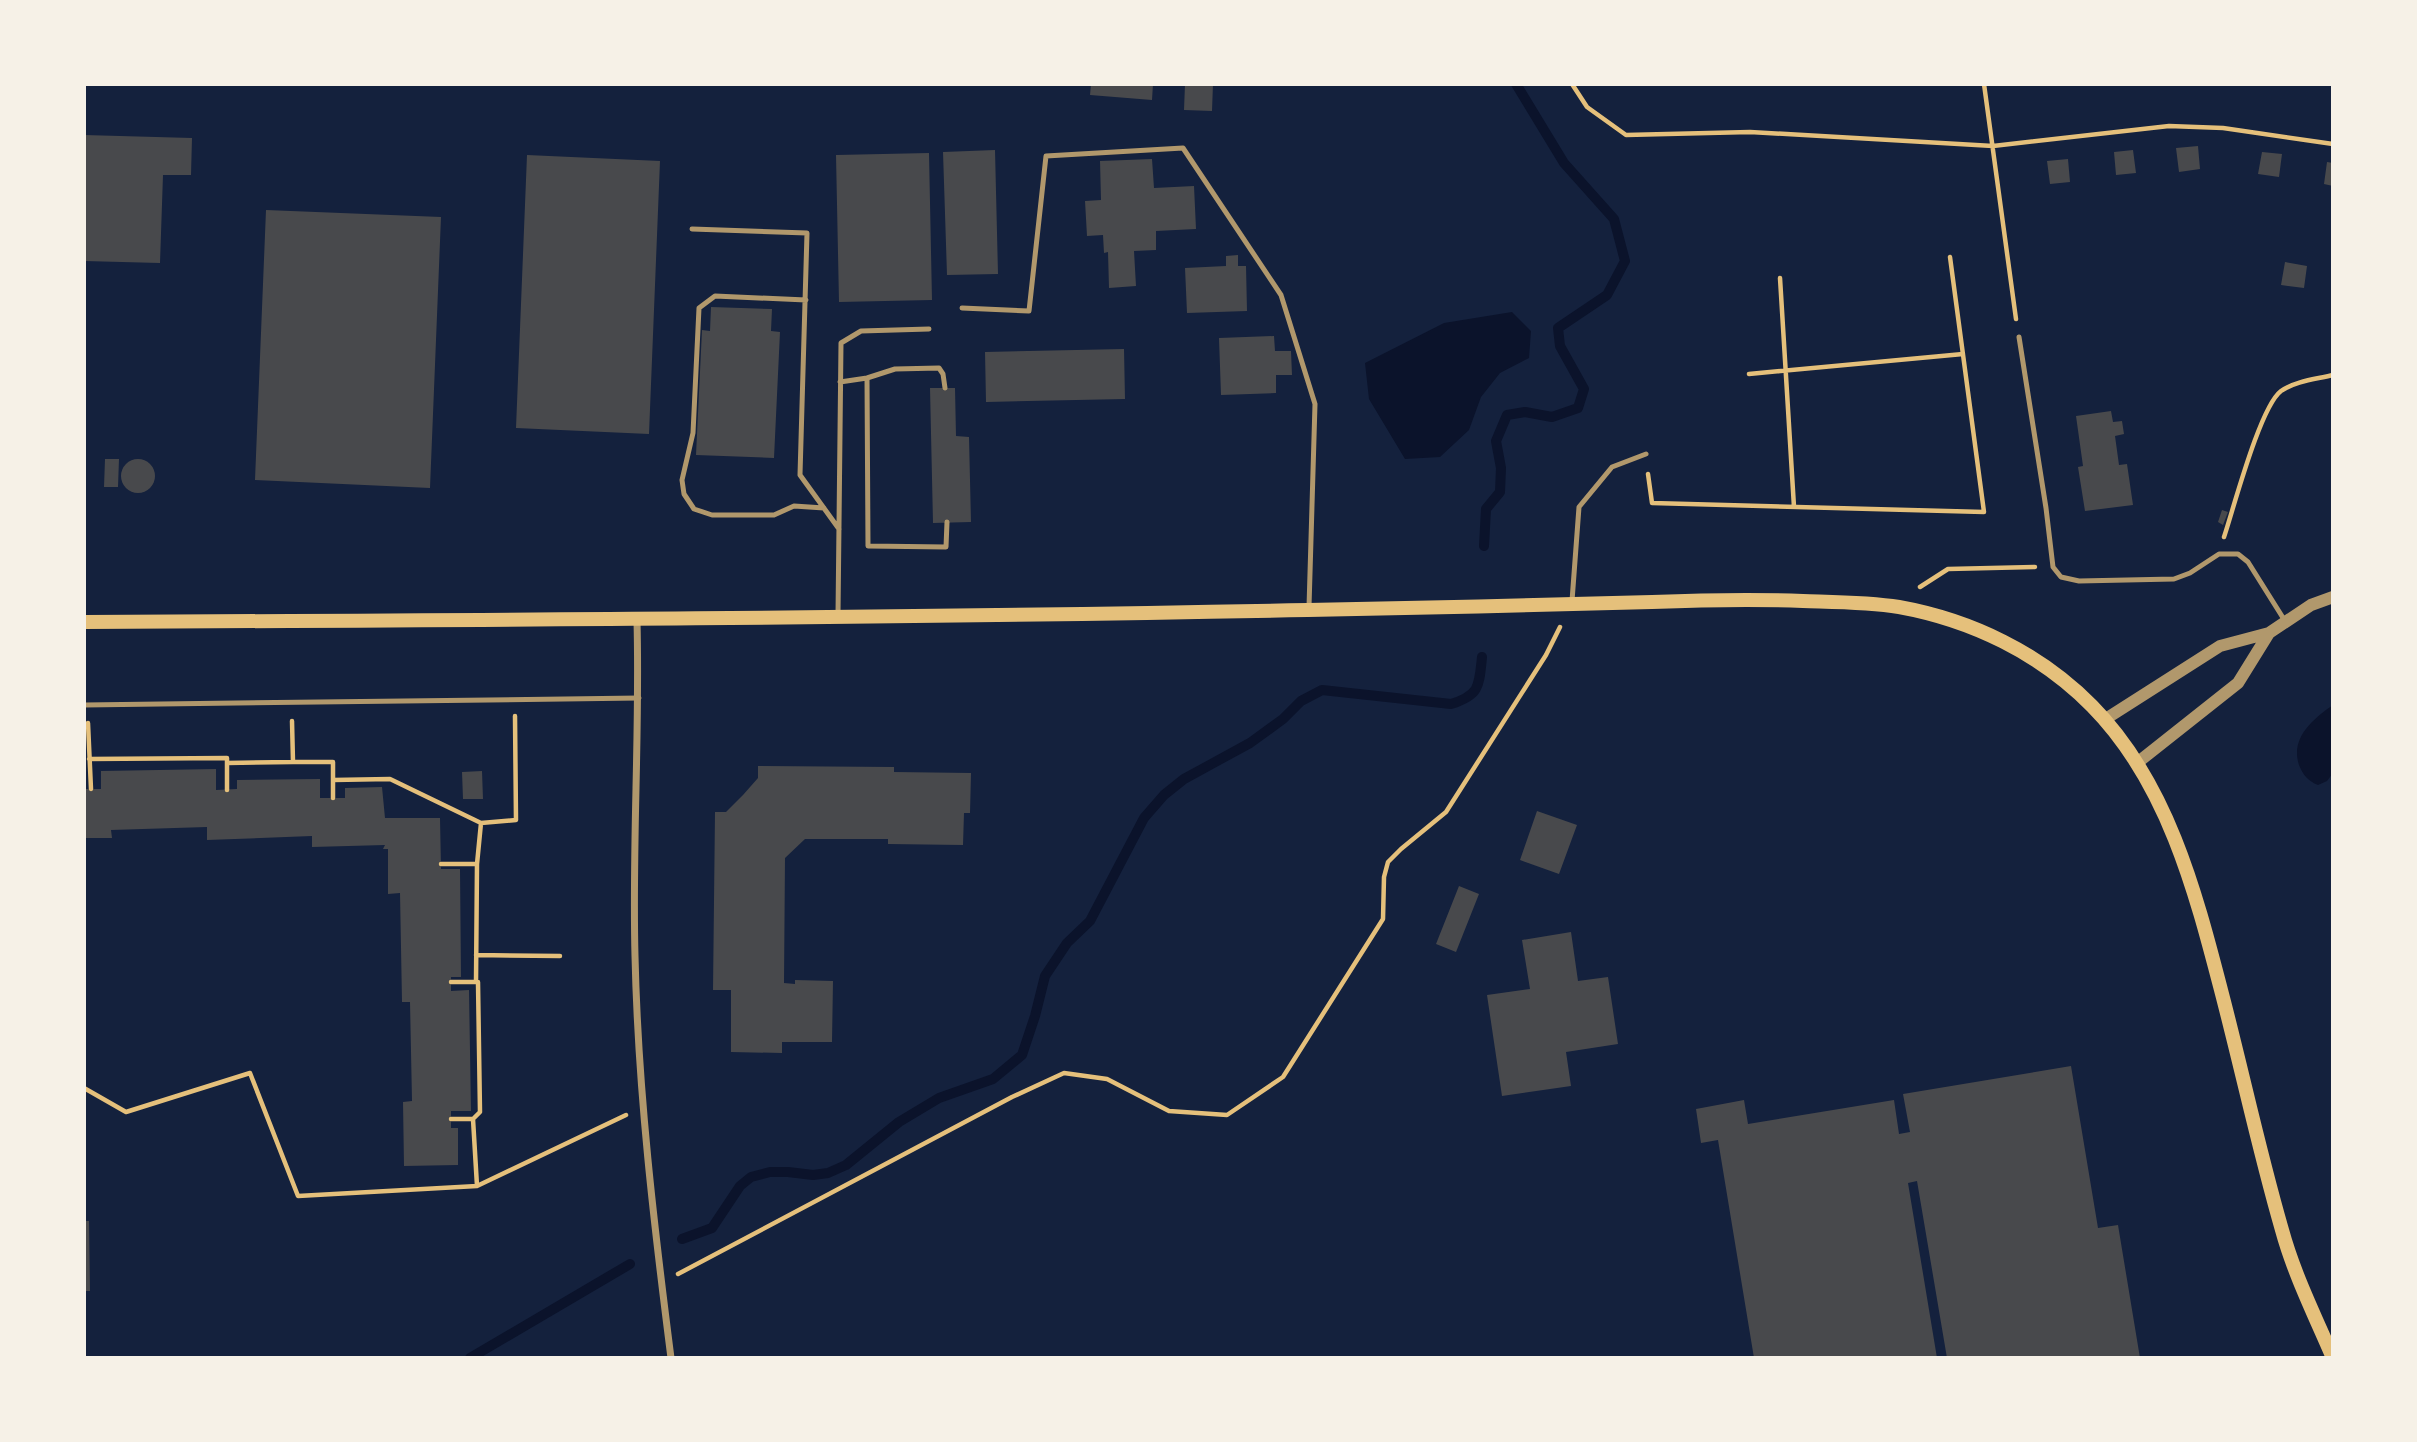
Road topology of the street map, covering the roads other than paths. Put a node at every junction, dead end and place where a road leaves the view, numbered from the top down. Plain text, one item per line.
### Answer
1 (692, 229) dead end
2 (806, 300) junction
3 (962, 308) dead end
4 (929, 329) dead end
5 (2019, 337) road end
6 (867, 378) junction
7 (840, 382) junction
8 (945, 388) dead end
9 (1646, 454) road end
10 (824, 508) junction
11 (947, 522) dead end
12 (839, 529) junction
13 (2333, 597) edge
14 (1572, 604) junction
15 (1309, 610) junction
16 (838, 618) junction
17 (637, 621) junction
18 (2285, 621) junction
19 (84, 622) edge
20 (2269, 633) junction
21 (639, 698) junction
22 (85, 705) edge
23 (2104, 720) junction
24 (2137, 763) junction
25 (671, 1358) edge
26 (2333, 1358) edge

1 - 2 lane
2 - 10 lane
2 - 10 lane
3 - 15 lane
4 - 7 lane
5 - 18 lane
6 - 7 lane
6 - 8 lane
6 - 11 lane
7 - 12 lane
9 - 14 lane
10 - 12 lane
12 - 16 lane
13 - 18 street
14 - 15 main road
14 - 23 main road
15 - 16 main road
16 - 17 main road
17 - 19 main road
17 - 21 street
18 - 20 street
20 - 23 street
20 - 24 street
21 - 22 lane
21 - 25 street
23 - 24 main road
24 - 26 main road

